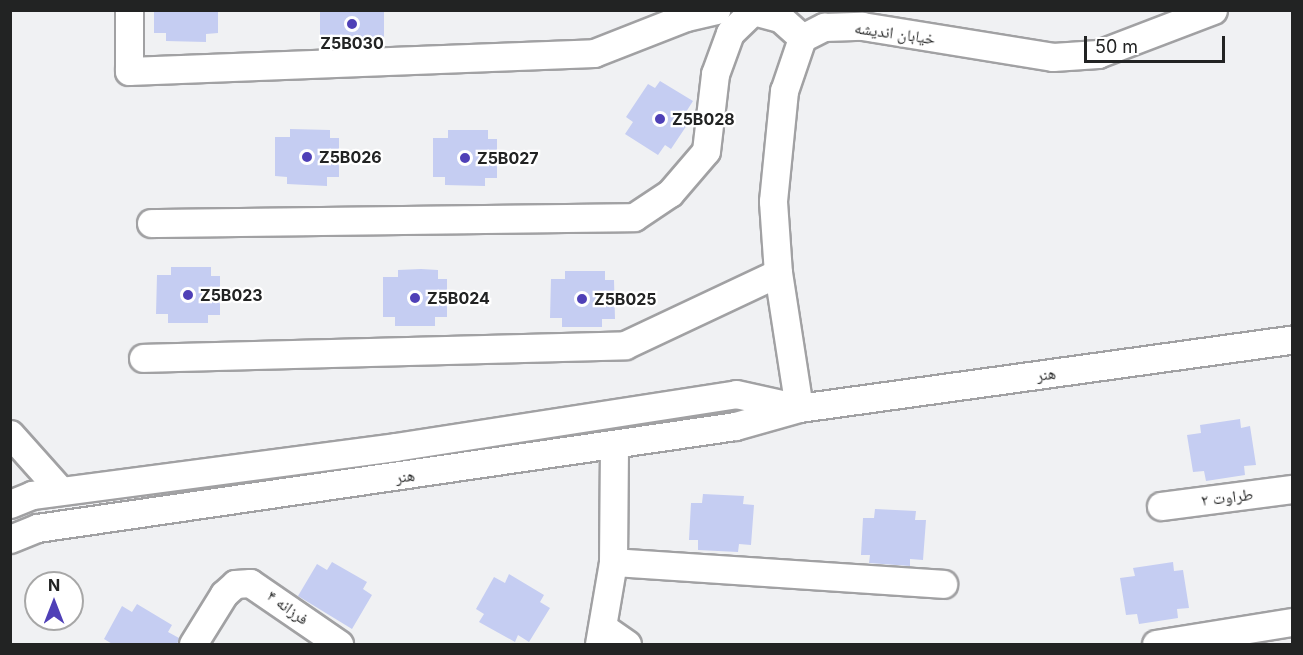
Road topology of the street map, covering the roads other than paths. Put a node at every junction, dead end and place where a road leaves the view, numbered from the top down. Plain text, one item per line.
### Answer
1 (129, 10) edge
2 (716, 10) edge
3 (753, 10) edge
4 (1214, 10) edge
5 (802, 38) junction
6 (151, 223) dead end
7 (778, 273) junction
8 (1293, 340) edge
9 (143, 358) dead end
10 (799, 408) junction
11 (10, 434) edge
12 (615, 446) junction
13 (1293, 489) edge
14 (61, 491) junction
15 (10, 504) edge
16 (1161, 506) dead end
17 (10, 539) edge
18 (613, 562) junction
19 (943, 584) dead end
20 (1293, 622) edge
21 (602, 636) edge
22 (193, 645) edge
23 (339, 645) edge
24 (627, 645) edge
25 (1156, 645) edge

1 - 2 street
3 - 5 street
3 - 6 street
4 - 5 street, خیابان اندیشه
5 - 7 street
7 - 9 street
7 - 10 street
8 - 10 street, هنر
10 - 12 street, هنر
10 - 14 street, هنر
11 - 14 street
12 - 17 street, هنر
12 - 18 street
13 - 16 street, طراوت ۲
14 - 15 street, هنر
18 - 19 street
18 - 21 street
20 - 25 street
21 - 24 street
22 - 23 street, فرزانه ۴

